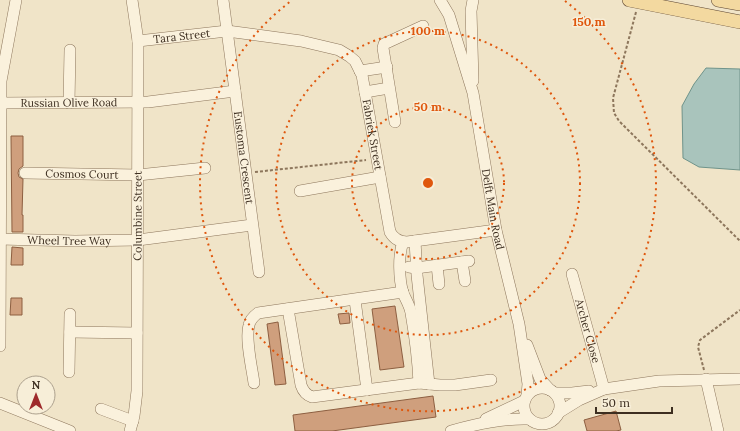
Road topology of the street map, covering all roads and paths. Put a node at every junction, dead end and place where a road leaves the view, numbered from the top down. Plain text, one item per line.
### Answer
1 (16, 0) edge
2 (132, 0) edge
3 (223, 0) edge
4 (440, 0) edge
5 (473, 0) edge
6 (629, 0) edge
7 (718, 0) edge
8 (740, 4) edge
9 (636, 12) dead end
10 (740, 22) edge
11 (423, 26) dead end
12 (226, 31) junction
13 (138, 41) junction
14 (70, 50) dead end
15 (386, 67) junction
16 (360, 71) junction
17 (389, 88) junction
18 (235, 90) junction
19 (365, 92) junction
20 (473, 93) junction
21 (1, 103) edge
22 (69, 103) junction
23 (138, 103) junction
24 (395, 122) dead end
25 (377, 158) junction
26 (205, 168) dead end
27 (25, 173) dead end
28 (246, 174) junction
29 (138, 175) junction
30 (380, 177) junction
31 (300, 191) dead end
32 (252, 225) junction
33 (496, 230) junction
34 (1, 240) edge
35 (138, 240) junction
36 (415, 241) junction
37 (740, 241) edge
38 (403, 242) junction
39 (399, 260) junction
40 (437, 265) junction
41 (416, 268) junction
42 (259, 272) dead end
43 (572, 274) dead end
44 (465, 281) dead end
45 (439, 284) dead end
46 (403, 292) junction
47 (355, 300) junction
48 (0, 309) edge
49 (288, 309) junction
50 (740, 310) edge
51 (70, 314) dead end
52 (519, 324) junction
53 (70, 332) junction
54 (137, 333) junction
55 (0, 346) edge
56 (69, 372) dead end
57 (706, 379) junction
58 (740, 379) edge
59 (491, 380) dead end
60 (254, 383) dead end
61 (424, 384) junction
62 (601, 389) junction
63 (367, 390) junction
64 (552, 391) junction
65 (526, 398) junction
66 (0, 403) edge
67 (101, 409) dead end
68 (555, 422) edge
69 (534, 424) edge
70 (475, 425) junction
71 (132, 426) edge
72 (70, 431) edge
73 (451, 431) edge
74 (718, 431) edge

1 - 21 street
2 - 13 street, Columbine Street
3 - 12 street, Eustoma Crescent
4 - 20 street, Delft Main Road
5 - 20 street, Delft Main Road
6 - 10 main road
7 - 8 main road
9 - 37 path
11 - 15 street
12 - 13 street, Tara Street
12 - 16 street, Fabriek Street
12 - 18 street, Eustoma Crescent
13 - 23 street, Columbine Street
14 - 22 street
15 - 16 street
15 - 17 street
16 - 19 street, Fabriek Street
17 - 19 street
17 - 24 street
18 - 23 street
18 - 28 street, Eustoma Crescent
19 - 25 street, Fabriek Street
20 - 33 street, Delft Main Road
21 - 22 street, Russian Olive Road
21 - 34 street
22 - 23 street, Russian Olive Road
23 - 29 street, Columbine Street
25 - 28 path
25 - 30 street, Fabriek Street
26 - 29 street, Cosmos Court
27 - 29 street, Cosmos Court
28 - 32 street, Eustoma Crescent
29 - 35 street, Columbine Street
30 - 31 street
30 - 38 street, Fabriek Street
32 - 35 street
32 - 42 street, Eustoma Crescent
33 - 36 street
33 - 52 street, Delft Main Road
34 - 35 street, Wheel Tree Way
34 - 48 street
35 - 54 street, Columbine Street
36 - 38 street
36 - 41 street
38 - 39 street
39 - 41 street
39 - 46 street
40 - 41 street
40 - 44 street
40 - 45 street
41 - 61 street
43 - 62 street, Archer Close
46 - 47 street
46 - 61 street
47 - 49 street
47 - 63 street
48 - 55 street
49 - 60 street
49 - 63 street
50 - 57 path
51 - 53 street
52 - 64 street, Delft Main Road
52 - 65 street, Delft Main Road
53 - 54 street
53 - 56 street
54 - 71 street, Columbine Street
57 - 58 street
57 - 62 street
57 - 74 street
59 - 61 street
61 - 63 street
62 - 64 street
62 - 68 street
64 - 65 street
64 - 68 street
65 - 69 street
65 - 70 street
66 - 72 street
67 - 71 street
68 - 69 street
69 - 70 street
70 - 73 street

